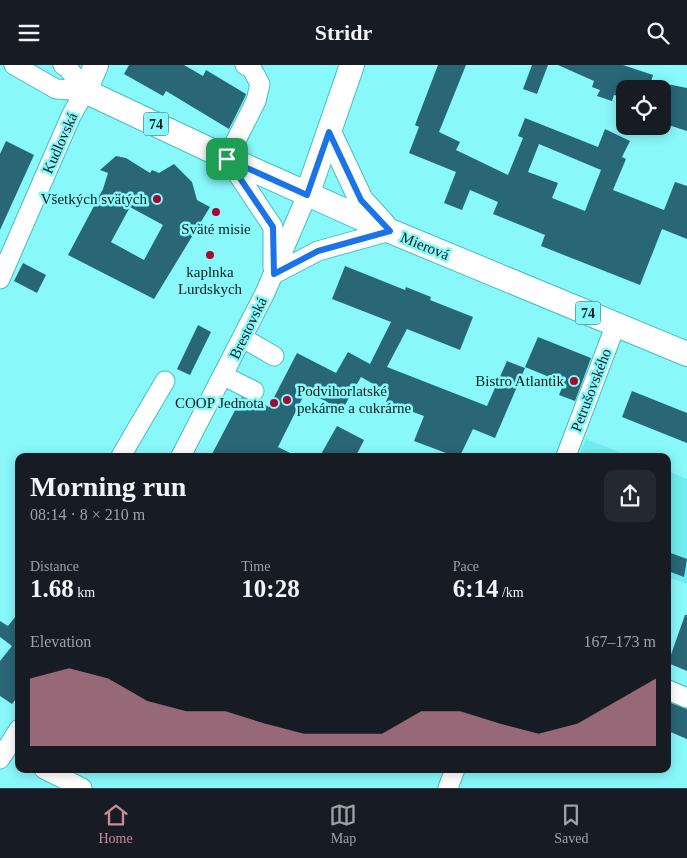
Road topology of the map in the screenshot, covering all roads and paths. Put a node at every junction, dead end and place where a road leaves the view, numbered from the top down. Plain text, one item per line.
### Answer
1 (14, 65) edge
2 (63, 65) edge
3 (96, 65) edge
4 (245, 65) edge
5 (352, 65) edge
6 (85, 91) junction
7 (329, 132) junction
8 (227, 159) junction
9 (307, 195) junction
10 (390, 231) junction
11 (274, 274) junction
12 (0, 279) edge
13 (616, 324) junction
14 (243, 338) junction
15 (687, 354) edge
16 (274, 356) dead end
17 (224, 376) junction
18 (165, 381) dead end
19 (254, 391) dead end
20 (123, 453) edge
21 (183, 453) edge
22 (567, 453) edge
23 (671, 691) edge
24 (687, 698) edge
25 (15, 739) edge
26 (9, 753) edge
27 (52, 773) edge
28 (454, 773) edge
29 (82, 788) edge
30 (448, 788) edge

1 - 6 street
2 - 6 street
3 - 6 main road
4 - 8 street
5 - 7 main road
6 - 8 main road, Mierová / 74
6 - 12 street, Kudlovská
7 - 9 main road
7 - 10 main road, 74
8 - 9 main road, Mierová / 74
8 - 11 street
9 - 10 main road, Mierová / 74
9 - 11 street, Brestovská
10 - 11 street
10 - 13 main road, Mierová / 74
11 - 14 street, Brestovská
13 - 15 main road, Mierová / 74
13 - 22 street, Petrušovského
14 - 16 street
14 - 17 street, Brestovská
17 - 19 street
17 - 21 street, Brestovská
18 - 20 street
23 - 24 street
25 - 26 street
27 - 29 street
28 - 30 street

